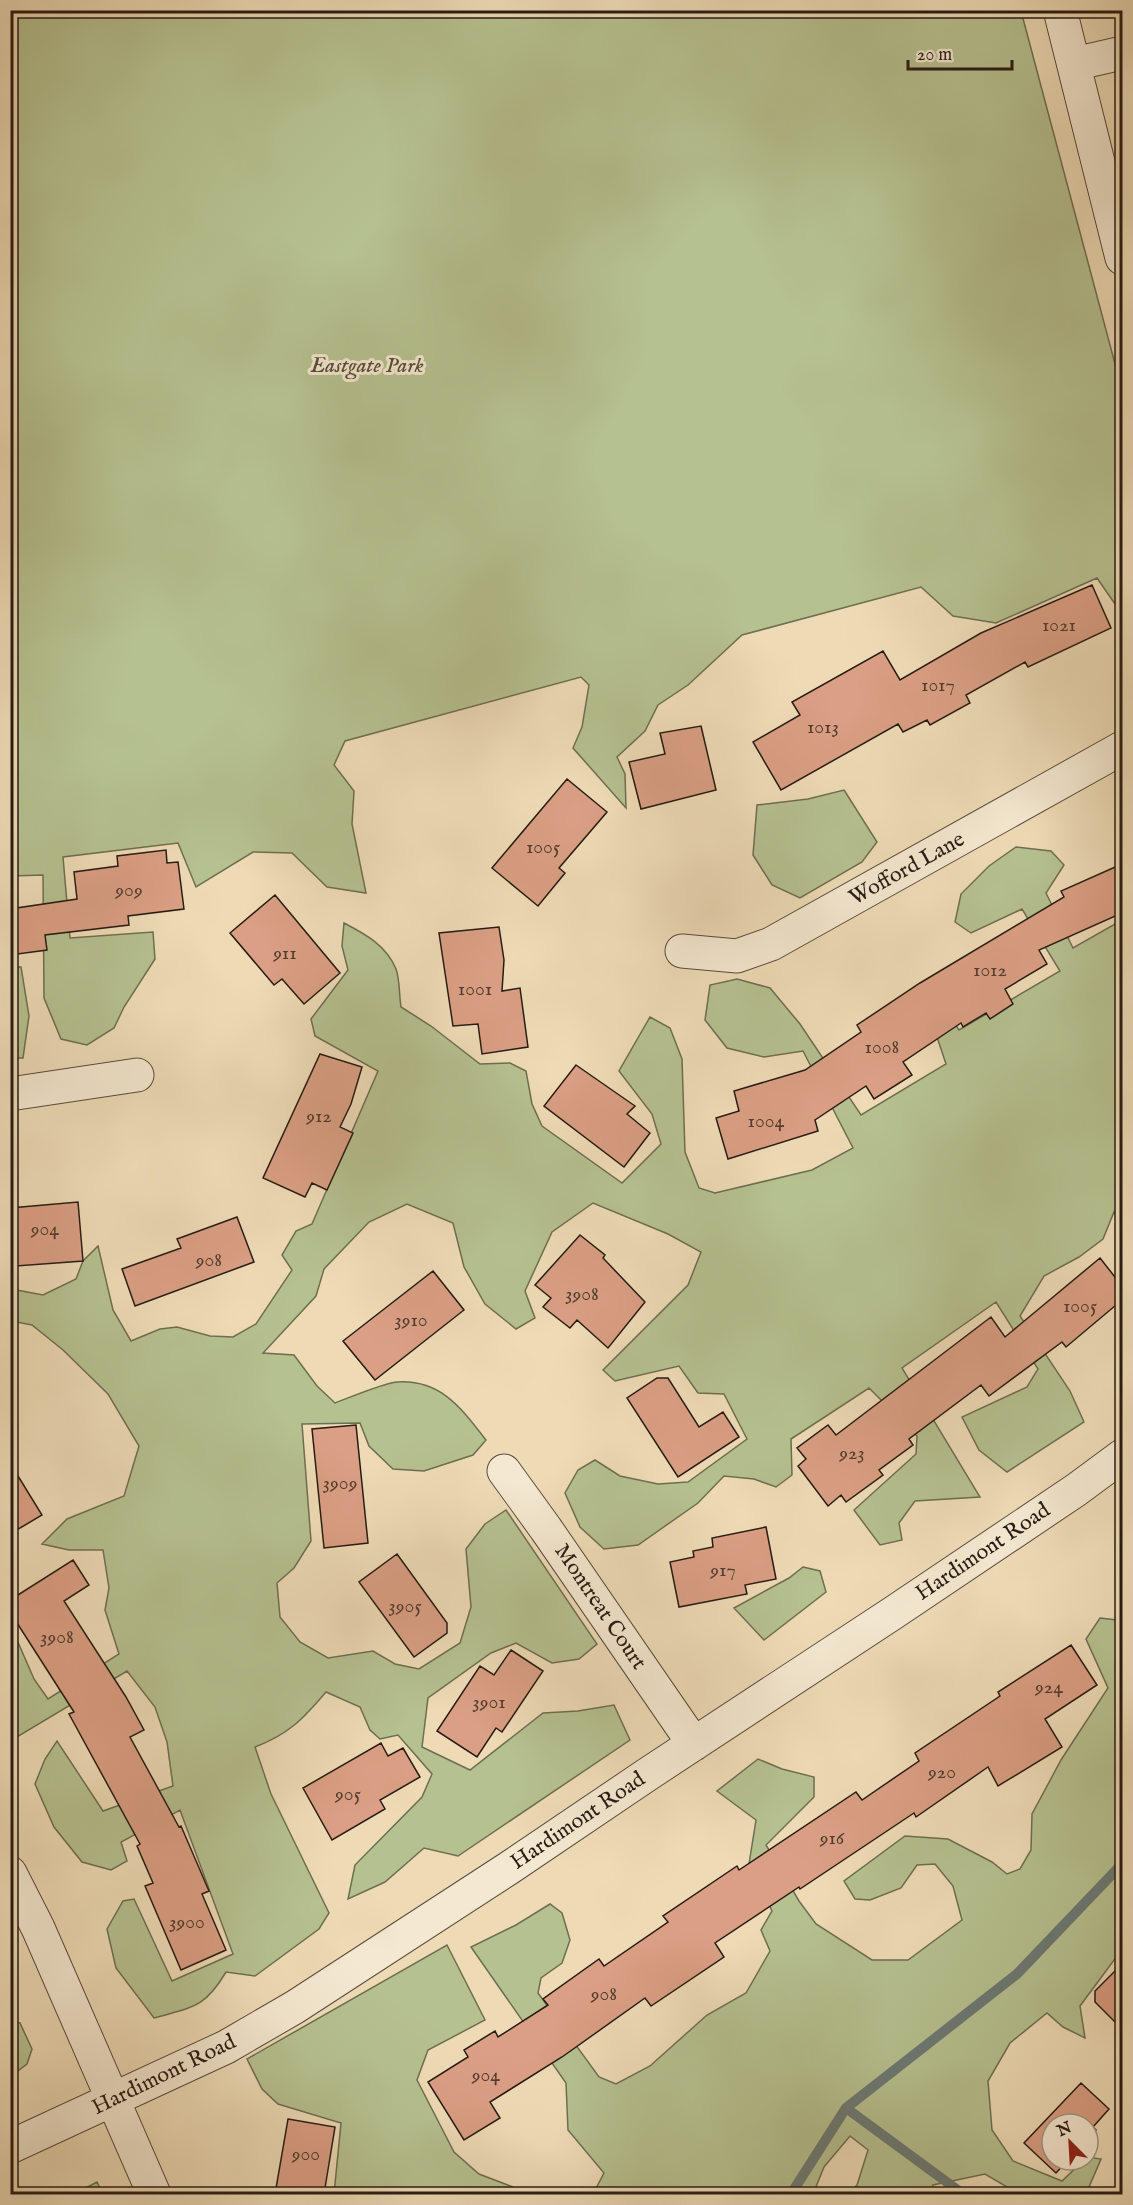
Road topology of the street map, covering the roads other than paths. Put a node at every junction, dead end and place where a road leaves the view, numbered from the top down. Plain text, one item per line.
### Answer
1 (1060, 10) edge
2 (1122, 53) edge
3 (1074, 64) junction
4 (1113, 179) edge
5 (1122, 258) edge
6 (1122, 748) edge
7 (682, 951) dead end
8 (137, 1075) dead end
9 (10, 1094) edge
10 (1122, 1456) edge
11 (504, 1471) dead end
12 (694, 1744) junction
13 (10, 1873) edge
14 (113, 2100) junction
15 (10, 2146) edge
16 (154, 2194) edge

1 - 3 street
2 - 3 street
3 - 4 street
4 - 5 street
6 - 7 street, Wofford Lane
8 - 9 street
10 - 12 street, Hardimont Road
11 - 12 street, Montreat Court
12 - 14 street, Hardimont Road
13 - 14 street
14 - 15 street, Hardimont Road
14 - 16 street

